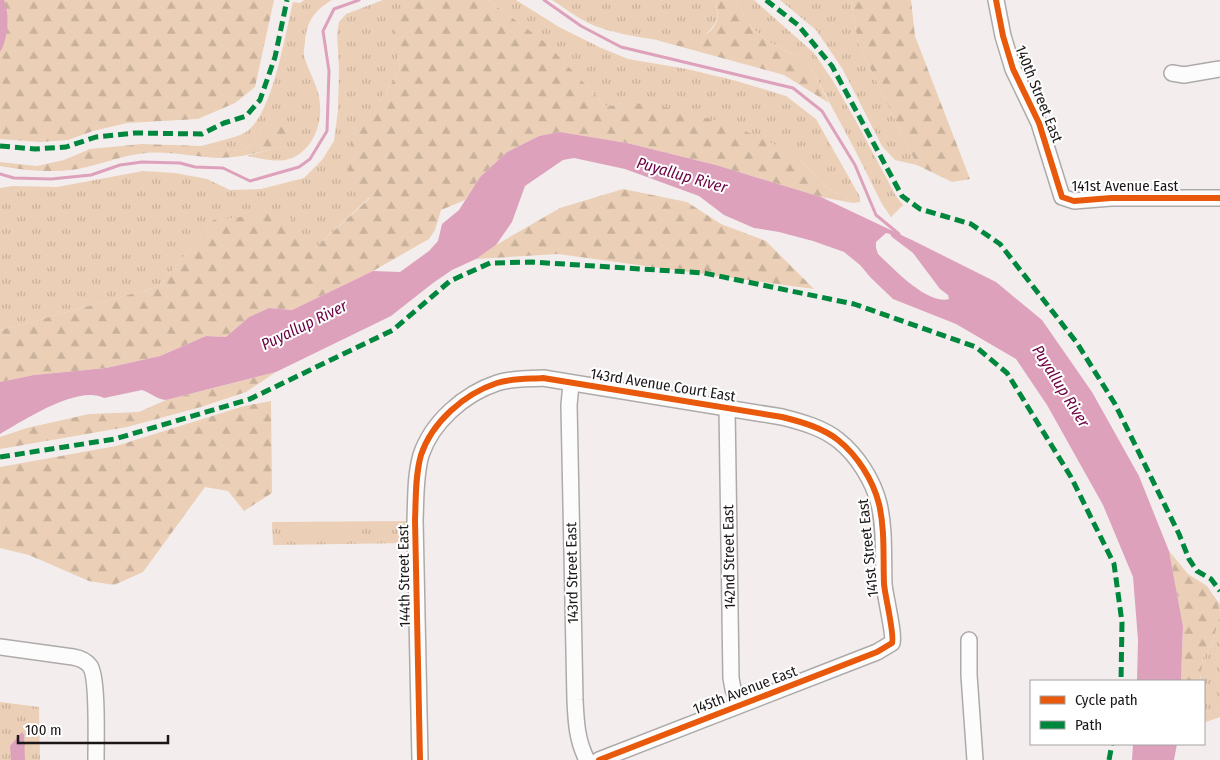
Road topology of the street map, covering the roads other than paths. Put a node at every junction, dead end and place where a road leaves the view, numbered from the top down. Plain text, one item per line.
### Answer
1 (996, 0) edge
2 (1220, 68) edge
3 (1172, 72) dead end
4 (1062, 197) joint
5 (1220, 198) edge
6 (571, 384) junction
7 (458, 405) joint
8 (728, 408) junction
9 (857, 460) joint
10 (894, 638) joint
11 (969, 640) dead end
12 (0, 647) edge
13 (740, 704) junction
14 (96, 760) edge
15 (420, 760) edge
16 (587, 760) edge
17 (599, 760) edge
18 (975, 760) edge

1 - 4 street, 140th Street East
2 - 3 street
4 - 5 street, 141st Avenue East
6 - 7 street, 143rd Avenue Court East
6 - 8 street, 143rd Avenue Court East
6 - 16 street, 143rd Street East
7 - 15 street, 144th Street East
8 - 9 street, 143rd Avenue Court East
8 - 13 street, 142nd Street East
9 - 10 street, 141st Street East
10 - 13 street, 145th Avenue East
11 - 18 street
12 - 14 street
13 - 17 street, 145th Avenue East

